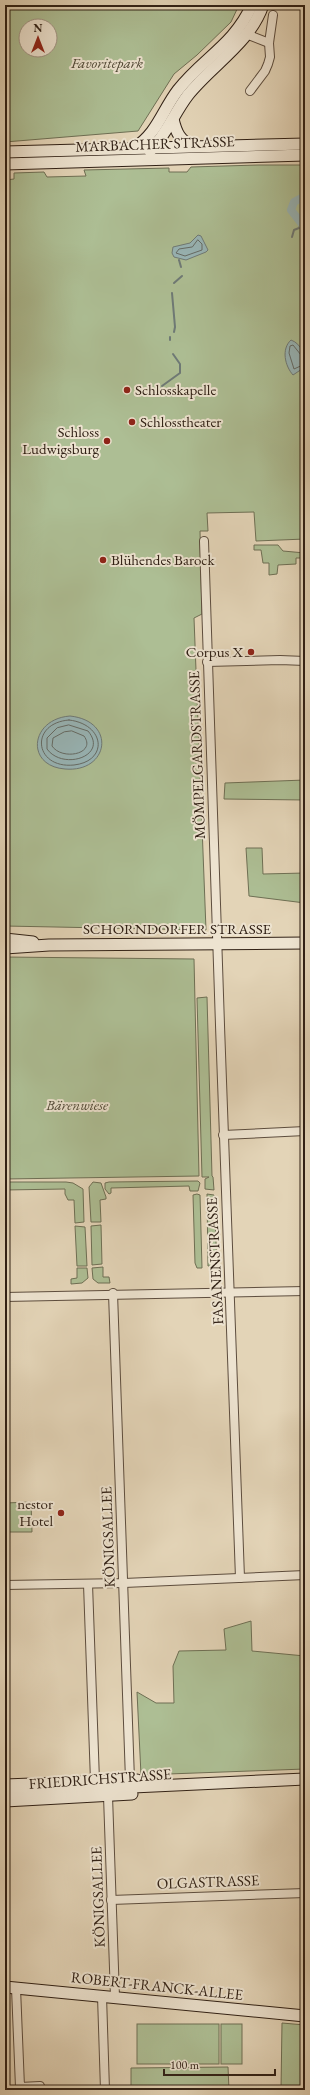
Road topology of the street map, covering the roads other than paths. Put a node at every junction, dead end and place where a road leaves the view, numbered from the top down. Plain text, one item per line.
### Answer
1 (252, 5) edge
2 (263, 5) edge
3 (273, 15) dead end
4 (246, 34) junction
5 (269, 44) junction
6 (250, 91) dead end
7 (173, 119) junction
8 (150, 136) junction
9 (305, 144) edge
10 (198, 147) junction
11 (134, 148) junction
12 (153, 148) junction
13 (5, 152) edge
14 (305, 155) edge
15 (171, 159) junction
16 (129, 161) junction
17 (5, 164) edge
18 (204, 541) dead end
19 (208, 662) junction
20 (305, 662) edge
21 (5, 940) edge
22 (305, 943) edge
23 (218, 944) junction
24 (49, 945) junction
25 (5, 948) edge
26 (305, 1131) edge
27 (223, 1135) junction
28 (305, 1291) edge
29 (230, 1292) junction
30 (113, 1293) junction
31 (5, 1297) edge
32 (305, 1575) edge
33 (240, 1578) junction
34 (124, 1583) junction
35 (88, 1584) junction
36 (5, 1585) edge
37 (305, 1779) edge
38 (130, 1780) junction
39 (95, 1781) junction
40 (197, 1784) junction
41 (5, 1785) edge
42 (5, 1793) edge
43 (108, 1796) junction
44 (5, 1801) edge
45 (305, 1893) edge
46 (111, 1900) junction
47 (5, 1987) edge
48 (16, 1988) junction
49 (102, 1996) junction
50 (115, 1997) junction
51 (305, 2016) edge
52 (40, 2090) edge
53 (106, 2090) edge

1 - 8 main road
2 - 4 main road
3 - 5 street
4 - 5 street
4 - 7 main road
5 - 6 street
7 - 10 main road
7 - 12 main road
8 - 11 main road
8 - 12 main road
9 - 10 main road, MARBACHER STRASSE
10 - 12 main road, MARBACHER STRASSE
11 - 12 main road, MARBACHER STRASSE
11 - 13 main road, MARBACHER STRASSE
12 - 15 main road
12 - 16 main road
14 - 15 main road, MARBACHER STRASSE
15 - 16 main road, MARBACHER STRASSE
16 - 17 main road, MARBACHER STRASSE
18 - 19 street, MÖMPELGARDSTRASSE
19 - 20 street
19 - 23 street, MÖMPELGARDSTRASSE
21 - 24 main road, SCHORNDORFER STRASSE
22 - 23 main road, SCHORNDORFER STRASSE
23 - 24 main road, SCHORNDORFER STRASSE
23 - 27 street, FASANENSTRASSE
24 - 25 main road, SCHORNDORFER STRASSE
26 - 27 street
27 - 29 street, FASANENSTRASSE
28 - 29 street
29 - 30 street
29 - 33 street, FASANENSTRASSE
30 - 31 street
30 - 34 street, KÖNIGSALLEE
32 - 33 street
33 - 34 street
34 - 35 street
34 - 38 street, KÖNIGSALLEE
35 - 36 street
35 - 39 street, KÖNIGSALLEE
37 - 40 main road, FRIEDRICHSTRASSE
38 - 39 main road, FRIEDRICHSTRASSE
38 - 40 main road, FRIEDRICHSTRASSE
39 - 41 main road, FRIEDRICHSTRASSE
40 - 42 main road, FRIEDRICHSTRASSE
40 - 43 main road, FRIEDRICHSTRASSE
43 - 44 main road, FRIEDRICHSTRASSE
43 - 46 street, KÖNIGSALLEE
45 - 46 street, OLGASTRASSE
46 - 50 street, KÖNIGSALLEE
47 - 48 main road, ROBERT-FRANCK-ALLEE
48 - 49 main road, ROBERT-FRANCK-ALLEE
48 - 52 street
49 - 50 main road, ROBERT-FRANCK-ALLEE
49 - 53 street
50 - 51 main road, ROBERT-FRANCK-ALLEE

